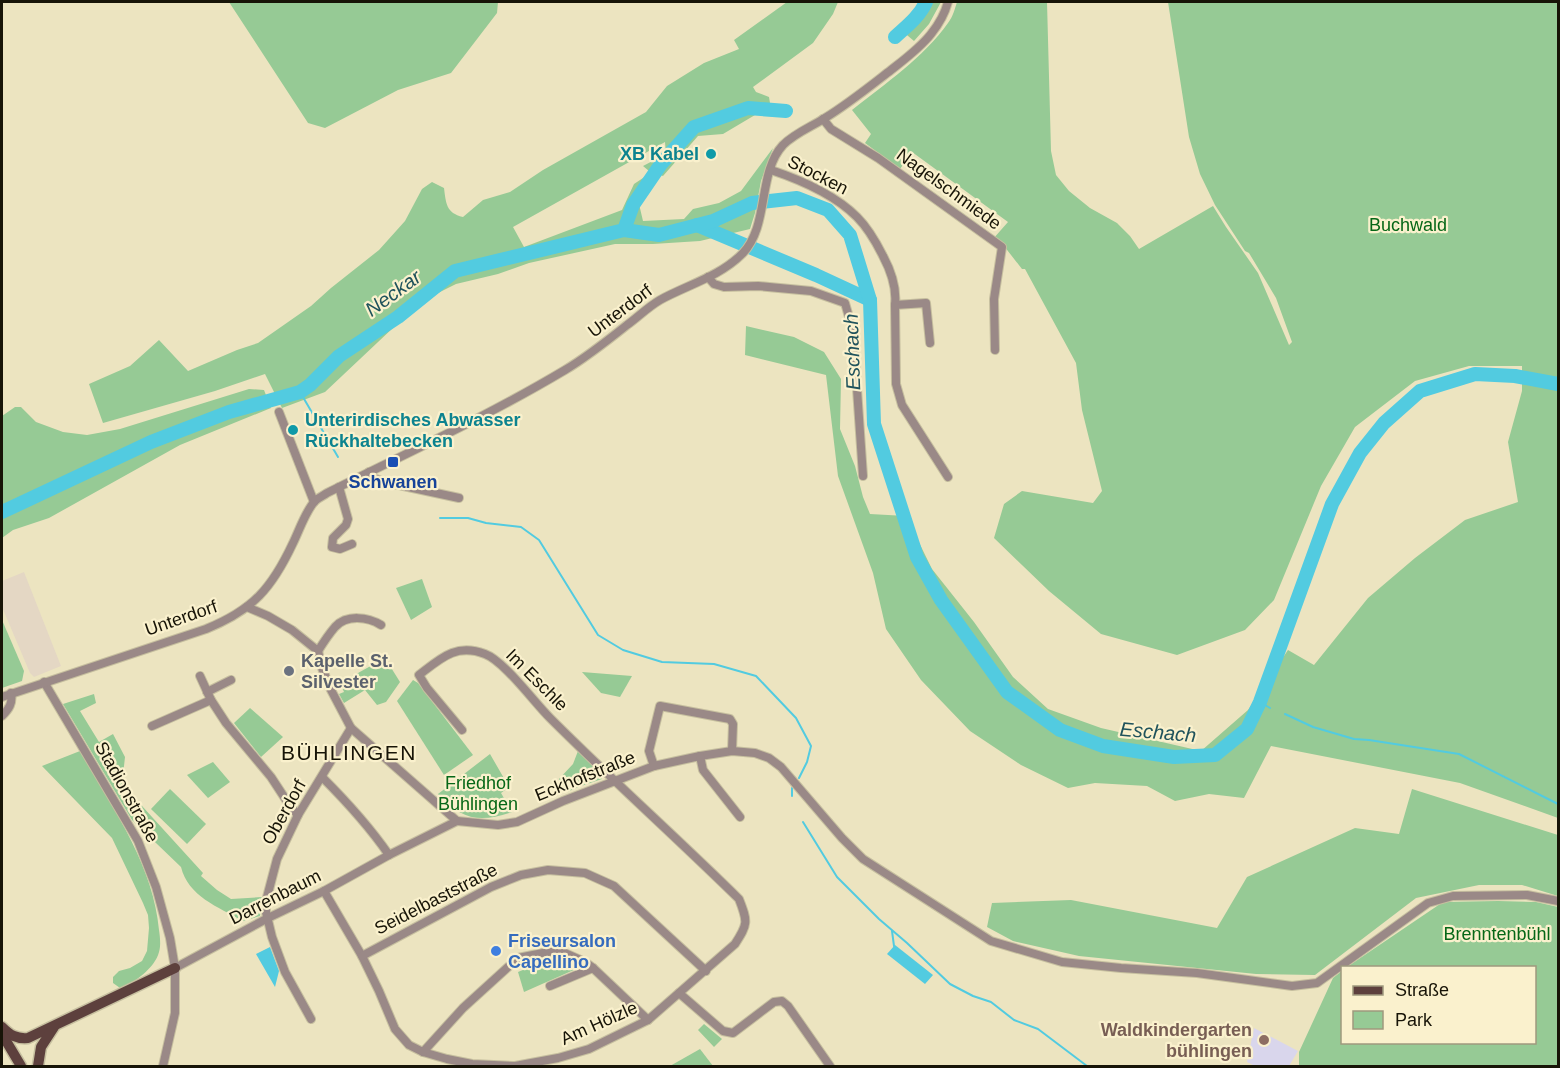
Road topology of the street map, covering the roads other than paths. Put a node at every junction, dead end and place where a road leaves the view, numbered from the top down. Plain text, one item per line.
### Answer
1 (948, 2) edge
2 (823, 119) junction
3 (771, 170) junction
4 (708, 277) junction
5 (895, 305) junction
6 (930, 343) dead end
7 (995, 350) dead end
8 (279, 412) dead end
9 (369, 472) junction
10 (863, 476) dead end
11 (948, 477) dead end
12 (339, 488) junction
13 (459, 498) dead end
14 (314, 502) junction
15 (352, 544) dead end
16 (248, 607) junction
17 (381, 626) dead end
18 (318, 651) junction
19 (200, 676) dead end
20 (231, 680) dead end
21 (44, 682) junction
22 (11, 693) junction
23 (209, 696) junction
24 (2, 697) edge
25 (2, 716) edge
26 (152, 726) dead end
27 (351, 728) junction
28 (462, 730) dead end
29 (732, 750) junction
30 (700, 756) junction
31 (654, 766) junction
32 (322, 777) junction
33 (615, 782) junction
34 (298, 815) junction
35 (740, 817) dead end
36 (457, 821) junction
37 (389, 855) junction
38 (324, 891) junction
39 (1558, 901) edge
40 (268, 918) junction
41 (362, 956) junction
42 (175, 968) junction
43 (593, 968) junction
44 (706, 971) junction
45 (550, 986) dead end
46 (679, 993) junction
47 (311, 1019) dead end
48 (648, 1020) junction
49 (54, 1026) junction
50 (2, 1027) edge
51 (2, 1034) edge
52 (8, 1046) junction
53 (423, 1052) junction
54 (12, 1066) edge
55 (21, 1066) edge
56 (38, 1066) edge
57 (163, 1066) edge
58 (830, 1066) edge

1 - 2 street, Unterdorf
2 - 3 street, Unterdorf
2 - 7 street, Nagelschmiede
3 - 4 street, Unterdorf
3 - 5 street, Stocken
4 - 9 street, Unterdorf
4 - 10 street
5 - 6 street
5 - 11 street, Stocken
8 - 14 street
9 - 12 street, Unterdorf
9 - 13 street
12 - 14 street, Unterdorf
12 - 15 street
14 - 16 street, Unterdorf
16 - 18 street
16 - 21 street, Unterdorf
17 - 18 street
18 - 27 street
19 - 23 street
20 - 23 street
21 - 22 street, Unterdorf
21 - 42 street, Stadionstraße
22 - 24 street, Unterdorf
22 - 25 street
23 - 26 street
23 - 34 street
27 - 32 street, Oberdorf
27 - 36 street
28 - 33 street, Im Eschle
29 - 30 street, Eckhofstraße
29 - 31 street
29 - 39 street
30 - 31 street, Eckhofstraße
30 - 35 street
31 - 33 street, Eckhofstraße
32 - 34 street, Oberdorf
32 - 37 street
33 - 36 street, Eckhofstraße
33 - 44 street, Am Hölzle
34 - 40 street, Oberdorf
36 - 37 street, Darrenbaum
37 - 38 street, Darrenbaum
38 - 40 street, Darrenbaum
38 - 41 street, Am Hölzle
40 - 42 street, Darrenbaum
40 - 47 street, Oberdorf
41 - 44 street, Seidelbaststraße
41 - 53 street, Am Hölzle
42 - 49 main road
42 - 57 street, Stadionstraße
43 - 45 street
43 - 48 street
43 - 53 street
44 - 46 street, Am Hölzle
46 - 48 street, Am Hölzle
46 - 58 street
48 - 53 street, Am Hölzle
49 - 50 main road
49 - 56 main road
51 - 52 main road
52 - 54 main road
52 - 55 main road

